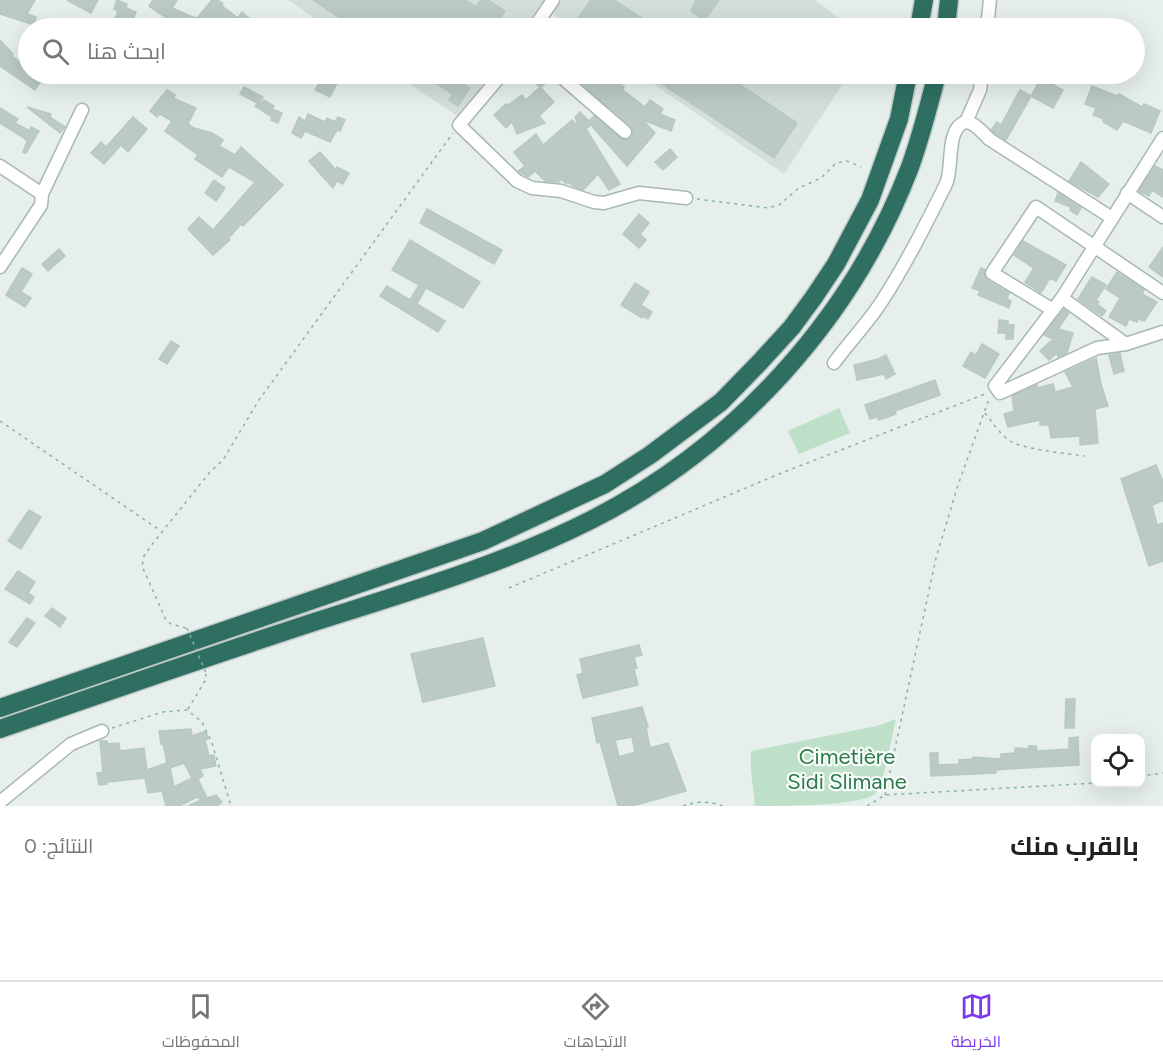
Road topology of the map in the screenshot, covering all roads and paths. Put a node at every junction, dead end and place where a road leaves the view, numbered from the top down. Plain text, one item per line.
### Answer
1 (553, 0) edge
2 (924, 0) edge
3 (950, 0) edge
4 (990, 0) edge
5 (541, 18) edge
6 (921, 18) edge
7 (947, 18) edge
8 (988, 18) edge
9 (494, 84) edge
10 (570, 84) edge
11 (906, 84) edge
12 (934, 84) edge
13 (981, 84) edge
14 (82, 110) dead end
15 (966, 122) junction
16 (459, 125) junction
17 (625, 132) dead end
18 (1163, 138) edge
19 (0, 166) edge
20 (861, 167) dead end
21 (1128, 193) junction
22 (42, 194) junction
23 (686, 198) joint
24 (1163, 217) edge
25 (1112, 218) junction
26 (1095, 246) junction
27 (0, 267) edge
28 (1163, 292) edge
29 (1062, 298) junction
30 (1053, 310) junction
31 (1163, 332) edge
32 (1126, 344) junction
33 (834, 363) dead end
34 (998, 389) junction
35 (984, 412) junction
36 (0, 421) edge
37 (1085, 456) dead end
38 (162, 532) junction
39 (509, 588) dead end
40 (0, 708) edge
41 (187, 710) junction
42 (0, 729) edge
43 (102, 730) joint
44 (1163, 773) edge
45 (1145, 775) edge
46 (1091, 783) edge
47 (885, 795) junction
48 (0, 802) edge
49 (231, 806) edge
50 (683, 806) edge
51 (723, 806) edge
52 (867, 806) edge

1 - 5 street
2 - 6 highway
3 - 7 highway
4 - 8 street
9 - 16 street
10 - 17 street
11 - 40 highway
12 - 42 highway
13 - 15 street
14 - 22 street
15 - 25 street
15 - 33 street
16 - 23 street
16 - 38 path
18 - 21 street
19 - 22 street
20 - 23 path
21 - 24 street
21 - 25 street
22 - 27 street
25 - 26 street
26 - 28 street
26 - 29 street
26 - 30 street
29 - 30 street
29 - 32 street
30 - 34 street
31 - 32 street
32 - 34 street
34 - 35 path
34 - 39 path
35 - 37 path
35 - 47 path
36 - 38 path
38 - 41 path, bridge
41 - 43 path
41 - 49 path
43 - 48 street
44 - 45 path
46 - 47 path
47 - 52 path
50 - 51 path

